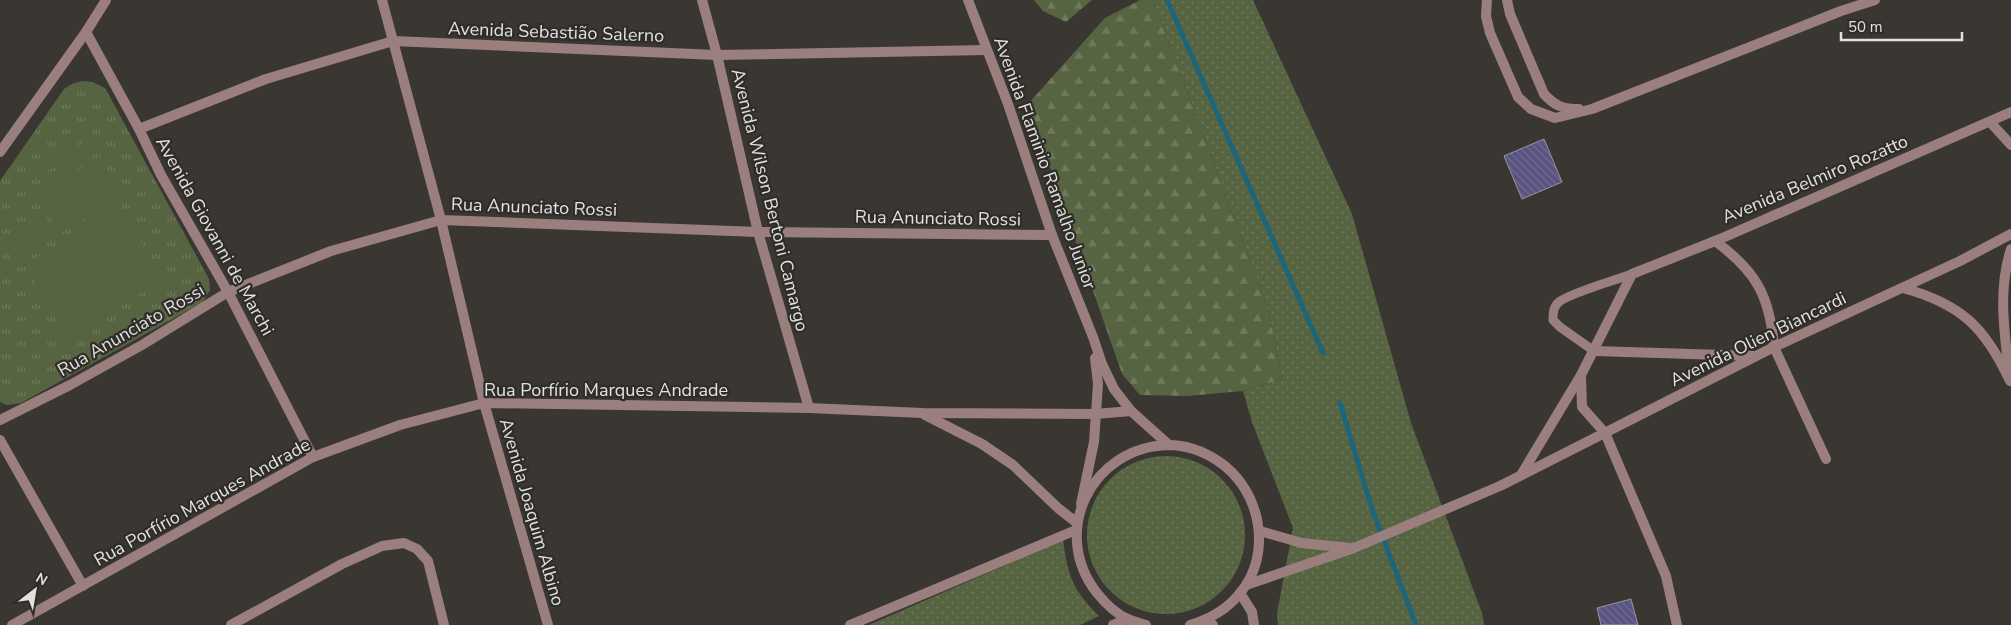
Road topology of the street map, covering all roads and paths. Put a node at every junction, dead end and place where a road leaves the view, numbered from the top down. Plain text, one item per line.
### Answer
1 (106, 0) edge
2 (382, 0) edge
3 (702, 0) edge
4 (968, 0) edge
5 (1487, 0) edge
6 (1507, 0) edge
7 (1876, 0) edge
8 (86, 32) junction
9 (393, 41) junction
10 (986, 50) junction
11 (717, 54) junction
12 (1592, 109) junction
13 (2011, 112) edge
14 (1990, 122) junction
15 (139, 129) junction
16 (2011, 145) edge
17 (0, 152) edge
18 (441, 220) junction
19 (758, 232) junction
20 (2011, 234) edge
21 (1052, 235) junction
22 (1715, 241) junction
23 (2011, 249) edge
24 (1632, 274) junction
25 (1902, 288) junction
26 (228, 292) junction
27 (1093, 337) junction
28 (1774, 347) junction
29 (1594, 351) junction
30 (2009, 354) edge
31 (1756, 356) junction
32 (1581, 375) junction
33 (2010, 381) edge
34 (2011, 386) edge
35 (484, 403) junction
36 (809, 408) junction
37 (1131, 411) junction
38 (922, 413) junction
39 (1096, 414) junction
40 (0, 420) edge
41 (1605, 433) junction
42 (0, 440) edge
43 (1169, 445) junction
44 (313, 457) junction
45 (1826, 459) dead end
46 (1521, 476) junction
47 (1081, 507) junction
48 (1077, 527) junction
49 (1260, 531) junction
50 (1357, 546) junction
51 (83, 586) junction
52 (1243, 589) junction
53 (1128, 619) junction
54 (1210, 623) edge
55 (12, 625) edge
56 (231, 625) edge
57 (444, 625) edge
58 (548, 625) edge
59 (850, 625) edge
60 (1113, 625) edge
61 (1146, 625) edge
62 (1190, 625) edge
63 (1254, 625) edge
64 (1677, 625) edge

1 - 8 street
2 - 9 street, Avenida Joaquim Albino
3 - 11 street, Avenida Wilson Bertoni Camargo
4 - 10 street, Avenida Flaminio Ramalho Junior
5 - 12 street
6 - 12 street
7 - 12 street
8 - 15 street, Avenida Giovanni de Marchi
8 - 17 street
9 - 11 street, Avenida Sebastião Salerno
9 - 15 street, Avenida Sebastião Salerno
9 - 18 street, Avenida Joaquim Albino
10 - 11 street, Avenida Sebastião Salerno
10 - 21 street, Avenida Flaminio Ramalho Junior
11 - 19 street, Avenida Wilson Bertoni Camargo
13 - 14 street, Avenida Belmiro Rozatto
14 - 16 street
14 - 22 street, Avenida Belmiro Rozatto
15 - 26 street, Avenida Giovanni de Marchi
18 - 19 street, Rua Anunciato Rossi
18 - 26 street, Rua Anunciato Rossi
18 - 35 street, Avenida Joaquim Albino
19 - 21 street, Rua Anunciato Rossi
19 - 36 street, Avenida Wilson Bertoni Camargo
20 - 25 street, Avenida Olien Biancardi
21 - 27 street, Avenida Flaminio Ramalho Junior
22 - 24 street, Avenida Belmiro Rozatto
22 - 28 street
23 - 30 street
24 - 29 street
24 - 29 lane
25 - 28 street, Avenida Olien Biancardi
25 - 33 street
26 - 40 street, Rua Anunciato Rossi
26 - 44 street, Avenida Giovanni de Marchi
27 - 37 street, Avenida Flaminio Ramalho Junior
27 - 39 street, Avenida Flaminio Ramalho Junior
28 - 31 street, Avenida Olien Biancardi
28 - 45 street
29 - 31 street
29 - 32 street
30 - 33 street
31 - 41 street, Avenida Olien Biancardi
32 - 41 street
32 - 46 street
33 - 34 street
35 - 36 street, Rua Porfírio Marques Andrade
35 - 44 street, Rua Porfírio Marques Andrade
35 - 58 street, Avenida Joaquim Albino
36 - 38 street, Rua Porfírio Marques Andrade
37 - 39 street, Rua Porfírio Marques Andrade
37 - 43 street, Avenida Flaminio Ramalho Junior
38 - 39 street, Rua Porfírio Marques Andrade
38 - 48 street, Rua Porfírio Marques Andrade
39 - 47 street, Avenida Flaminio Ramalho Junior
41 - 46 street, Avenida Olien Biancardi
41 - 64 street
42 - 51 street
43 - 47 street
43 - 49 street
44 - 51 street, Rua Porfírio Marques Andrade
46 - 50 street, Avenida Olien Biancardi
47 - 48 street
48 - 53 street
48 - 59 street
49 - 50 street, Avenida Olien Biancardi
49 - 52 street
50 - 52 street, Avenida Olien Biancardi
51 - 55 street, Rua Porfírio Marques Andrade
52 - 54 street
52 - 63 street
53 - 60 street
53 - 61 street
54 - 62 street
56 - 57 street

